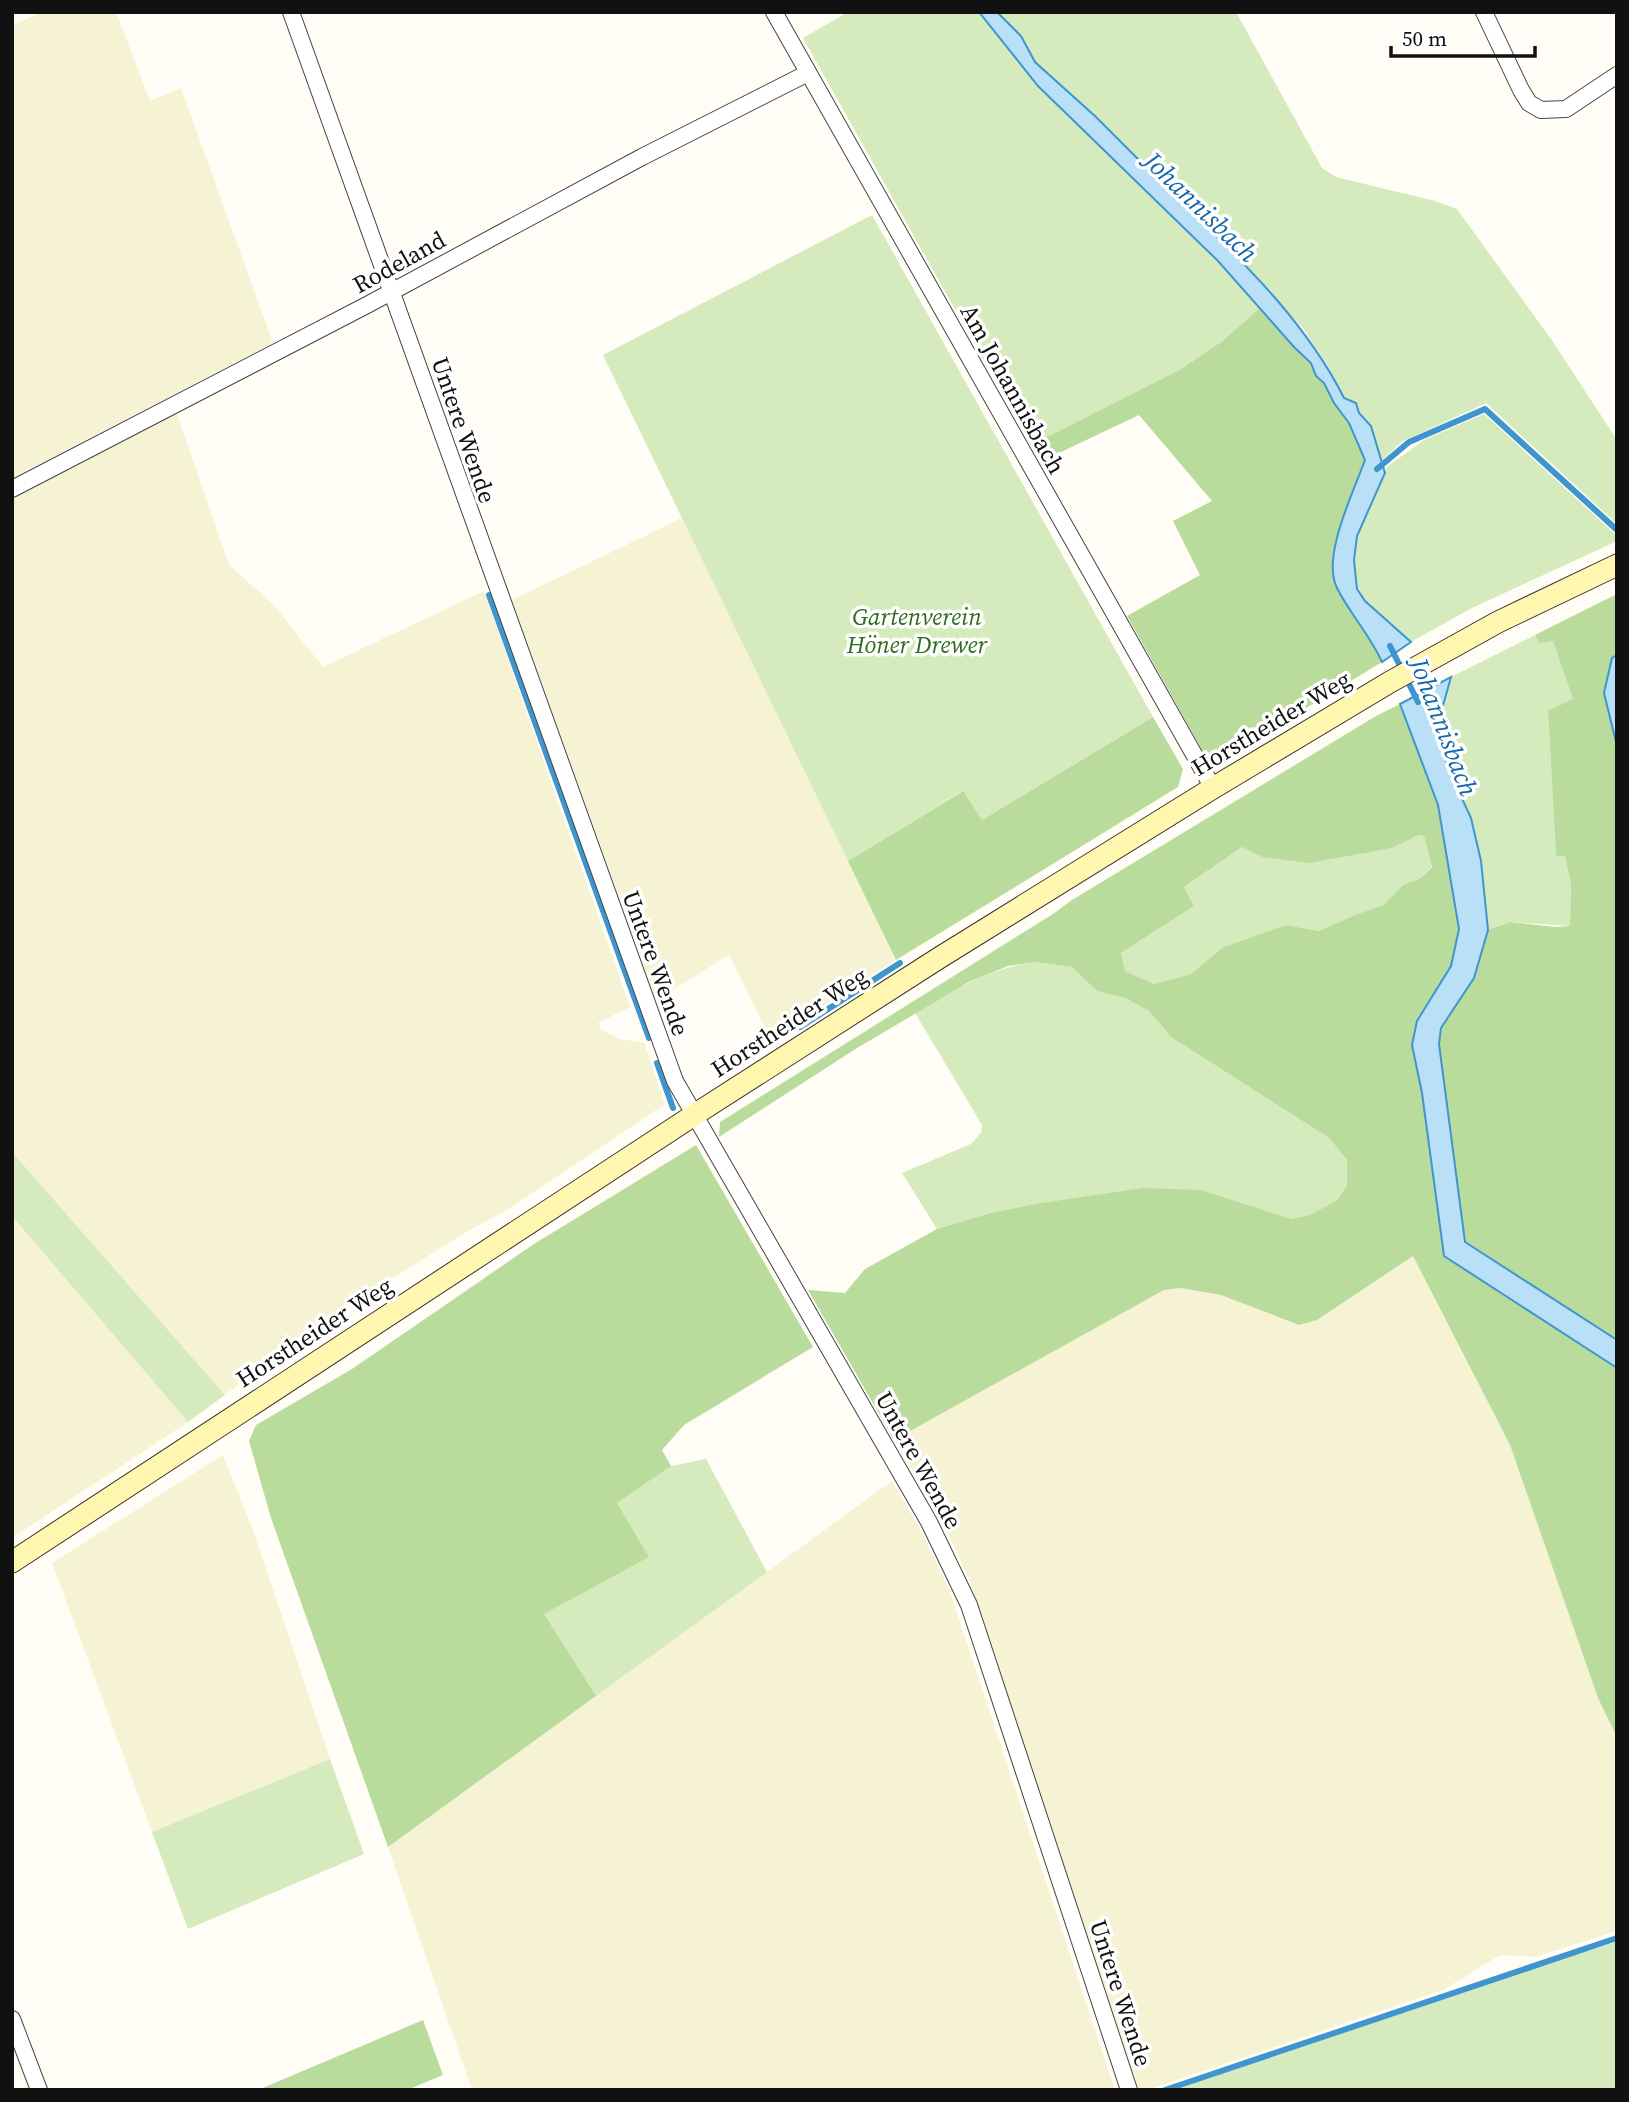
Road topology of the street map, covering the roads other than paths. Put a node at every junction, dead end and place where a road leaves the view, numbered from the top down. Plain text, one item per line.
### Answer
1 (290, 12) edge
2 (774, 12) edge
3 (1484, 12) edge
4 (807, 73) junction
5 (1617, 75) edge
6 (391, 291) junction
7 (12, 489) edge
8 (1617, 565) edge
9 (1213, 788) junction
10 (694, 1115) junction
11 (12, 1562) edge
12 (12, 2020) edge
13 (39, 2090) edge
14 (1129, 2090) edge

1 - 6 street, Untere Wende
2 - 4 street, Am Johannisbach
3 - 5 street
4 - 6 street, Rodeland
4 - 9 street, Am Johannisbach
6 - 7 street, Rodeland
6 - 10 street, Untere Wende
8 - 9 street, Horstheider Weg
9 - 10 street, Horstheider Weg
10 - 11 street, Horstheider Weg
10 - 14 street, Untere Wende
12 - 13 street

